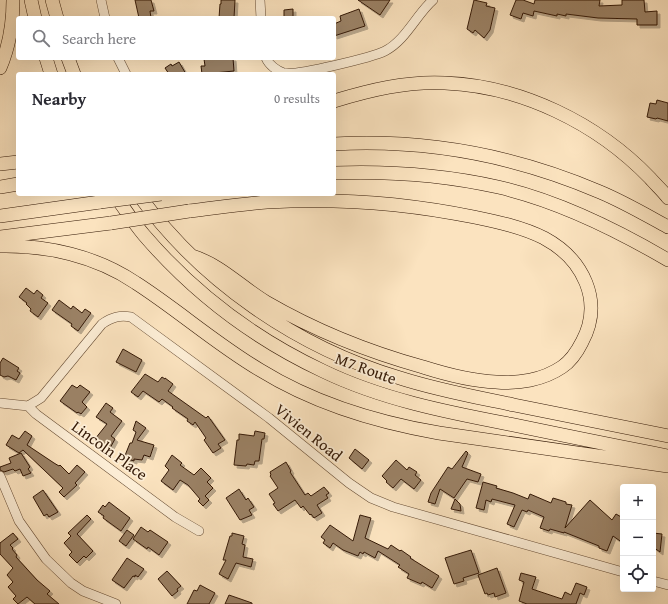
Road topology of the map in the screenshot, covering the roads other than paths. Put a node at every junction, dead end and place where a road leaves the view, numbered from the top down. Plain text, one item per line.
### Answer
1 (13, 0) edge
2 (31, 0) edge
3 (52, 0) edge
4 (101, 0) edge
5 (260, 0) edge
6 (433, 0) edge
7 (35, 16) edge
8 (56, 16) edge
9 (105, 16) edge
10 (261, 16) edge
11 (47, 60) edge
12 (69, 60) edge
13 (119, 60) edge
14 (267, 60) edge
15 (0, 68) edge
16 (50, 72) edge
17 (73, 72) edge
18 (125, 72) edge
19 (282, 72) edge
20 (302, 72) edge
21 (336, 100) edge
22 (336, 144) edge
23 (16, 162) edge
24 (0, 164) edge
25 (336, 173) edge
26 (16, 184) edge
27 (0, 186) edge
28 (115, 196) edge
29 (139, 196) edge
30 (146, 196) edge
31 (668, 198) edge
32 (0, 216) edge
33 (668, 227) edge
34 (0, 237) edge
35 (0, 246) edge
36 (192, 256) junction
37 (668, 260) edge
38 (0, 403) edge
39 (28, 406) junction
40 (668, 436) edge
41 (668, 456) edge
42 (668, 466) edge
43 (0, 476) edge
44 (199, 531) dead end
45 (620, 571) edge
46 (656, 582) edge
47 (668, 584) edge
48 (116, 604) edge

1 - 15 highway
2 - 7 highway
3 - 8 highway
4 - 9 street
5 - 10 street
6 - 20 street
11 - 16 highway
12 - 17 highway
13 - 18 street
14 - 19 street
21 - 31 highway
22 - 33 highway
23 - 24 highway
25 - 37 highway
26 - 27 highway
28 - 41 highway, M7 Route
29 - 36 highway, M7 Route
30 - 32 highway, bridge
34 - 36 highway, bridge
35 - 42 highway
36 - 40 highway, M7 Route
38 - 39 street
39 - 44 street, Lincoln Place
39 - 45 street, Vivien Road
43 - 48 street
46 - 47 street

